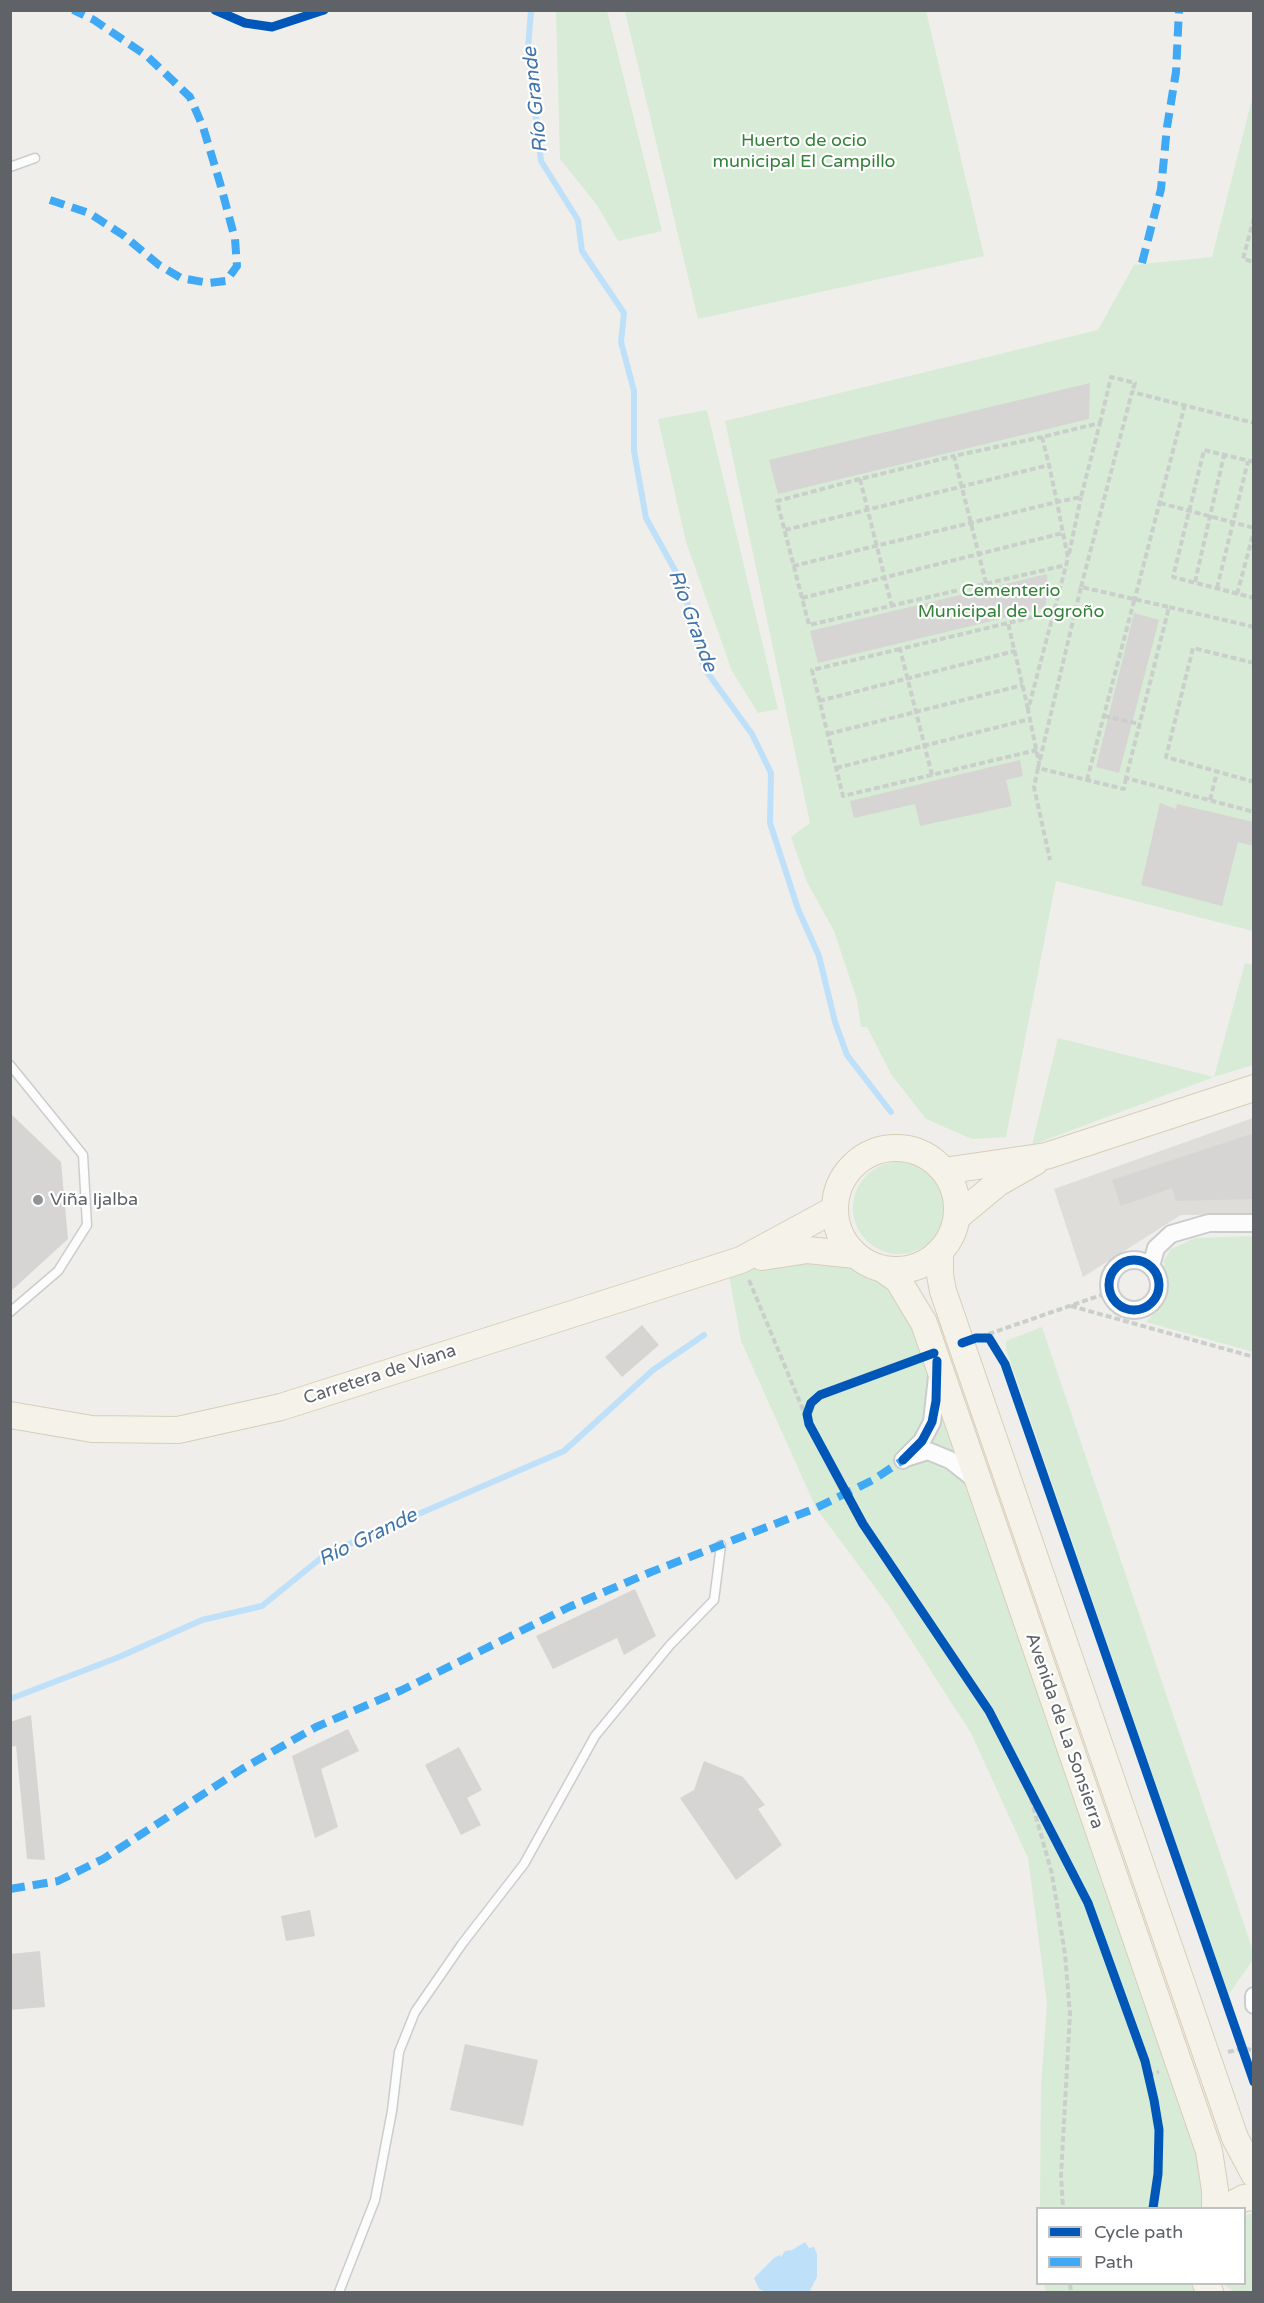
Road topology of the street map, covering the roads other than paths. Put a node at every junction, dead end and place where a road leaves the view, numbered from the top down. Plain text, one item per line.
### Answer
1 (35, 158) dead end
2 (10, 167) edge
3 (10, 1065) edge
4 (1254, 1088) edge
5 (1046, 1156) junction
6 (944, 1171) junction
7 (835, 1209) junction
8 (957, 1217) junction
9 (1254, 1223) edge
10 (940, 1251) junction
11 (855, 1255) junction
12 (741, 1260) junction
13 (1151, 1266) junction
14 (881, 1268) junction
15 (10, 1312) edge
16 (937, 1361) junction
17 (10, 1415) edge
18 (978, 1482) junction
19 (721, 1545) dead end
20 (1254, 1996) edge
21 (1254, 2005) edge
22 (1254, 2174) edge
23 (1254, 2197) edge
24 (1215, 2207) edge
25 (1227, 2207) edge
26 (339, 2292) edge

1 - 2 lane
3 - 15 lane
4 - 5 main road
5 - 6 main road
5 - 8 main road
6 - 7 main road
6 - 8 main road
7 - 11 main road
7 - 12 main road, Carretera de Viana
8 - 10 main road
9 - 13 street
10 - 14 main road
10 - 22 main road, Avenida de La Sonsierra
11 - 12 main road, Carretera de Viana
11 - 14 main road
12 - 17 main road, Carretera de Viana
13 - 13 street
14 - 16 main road, Avenida de La Sonsierra
16 - 18 main road, Avenida de La Sonsierra
16 - 18 street
18 - 24 main road, Avenida de La Sonsierra
19 - 26 lane
20 - 21 street
23 - 25 main road

